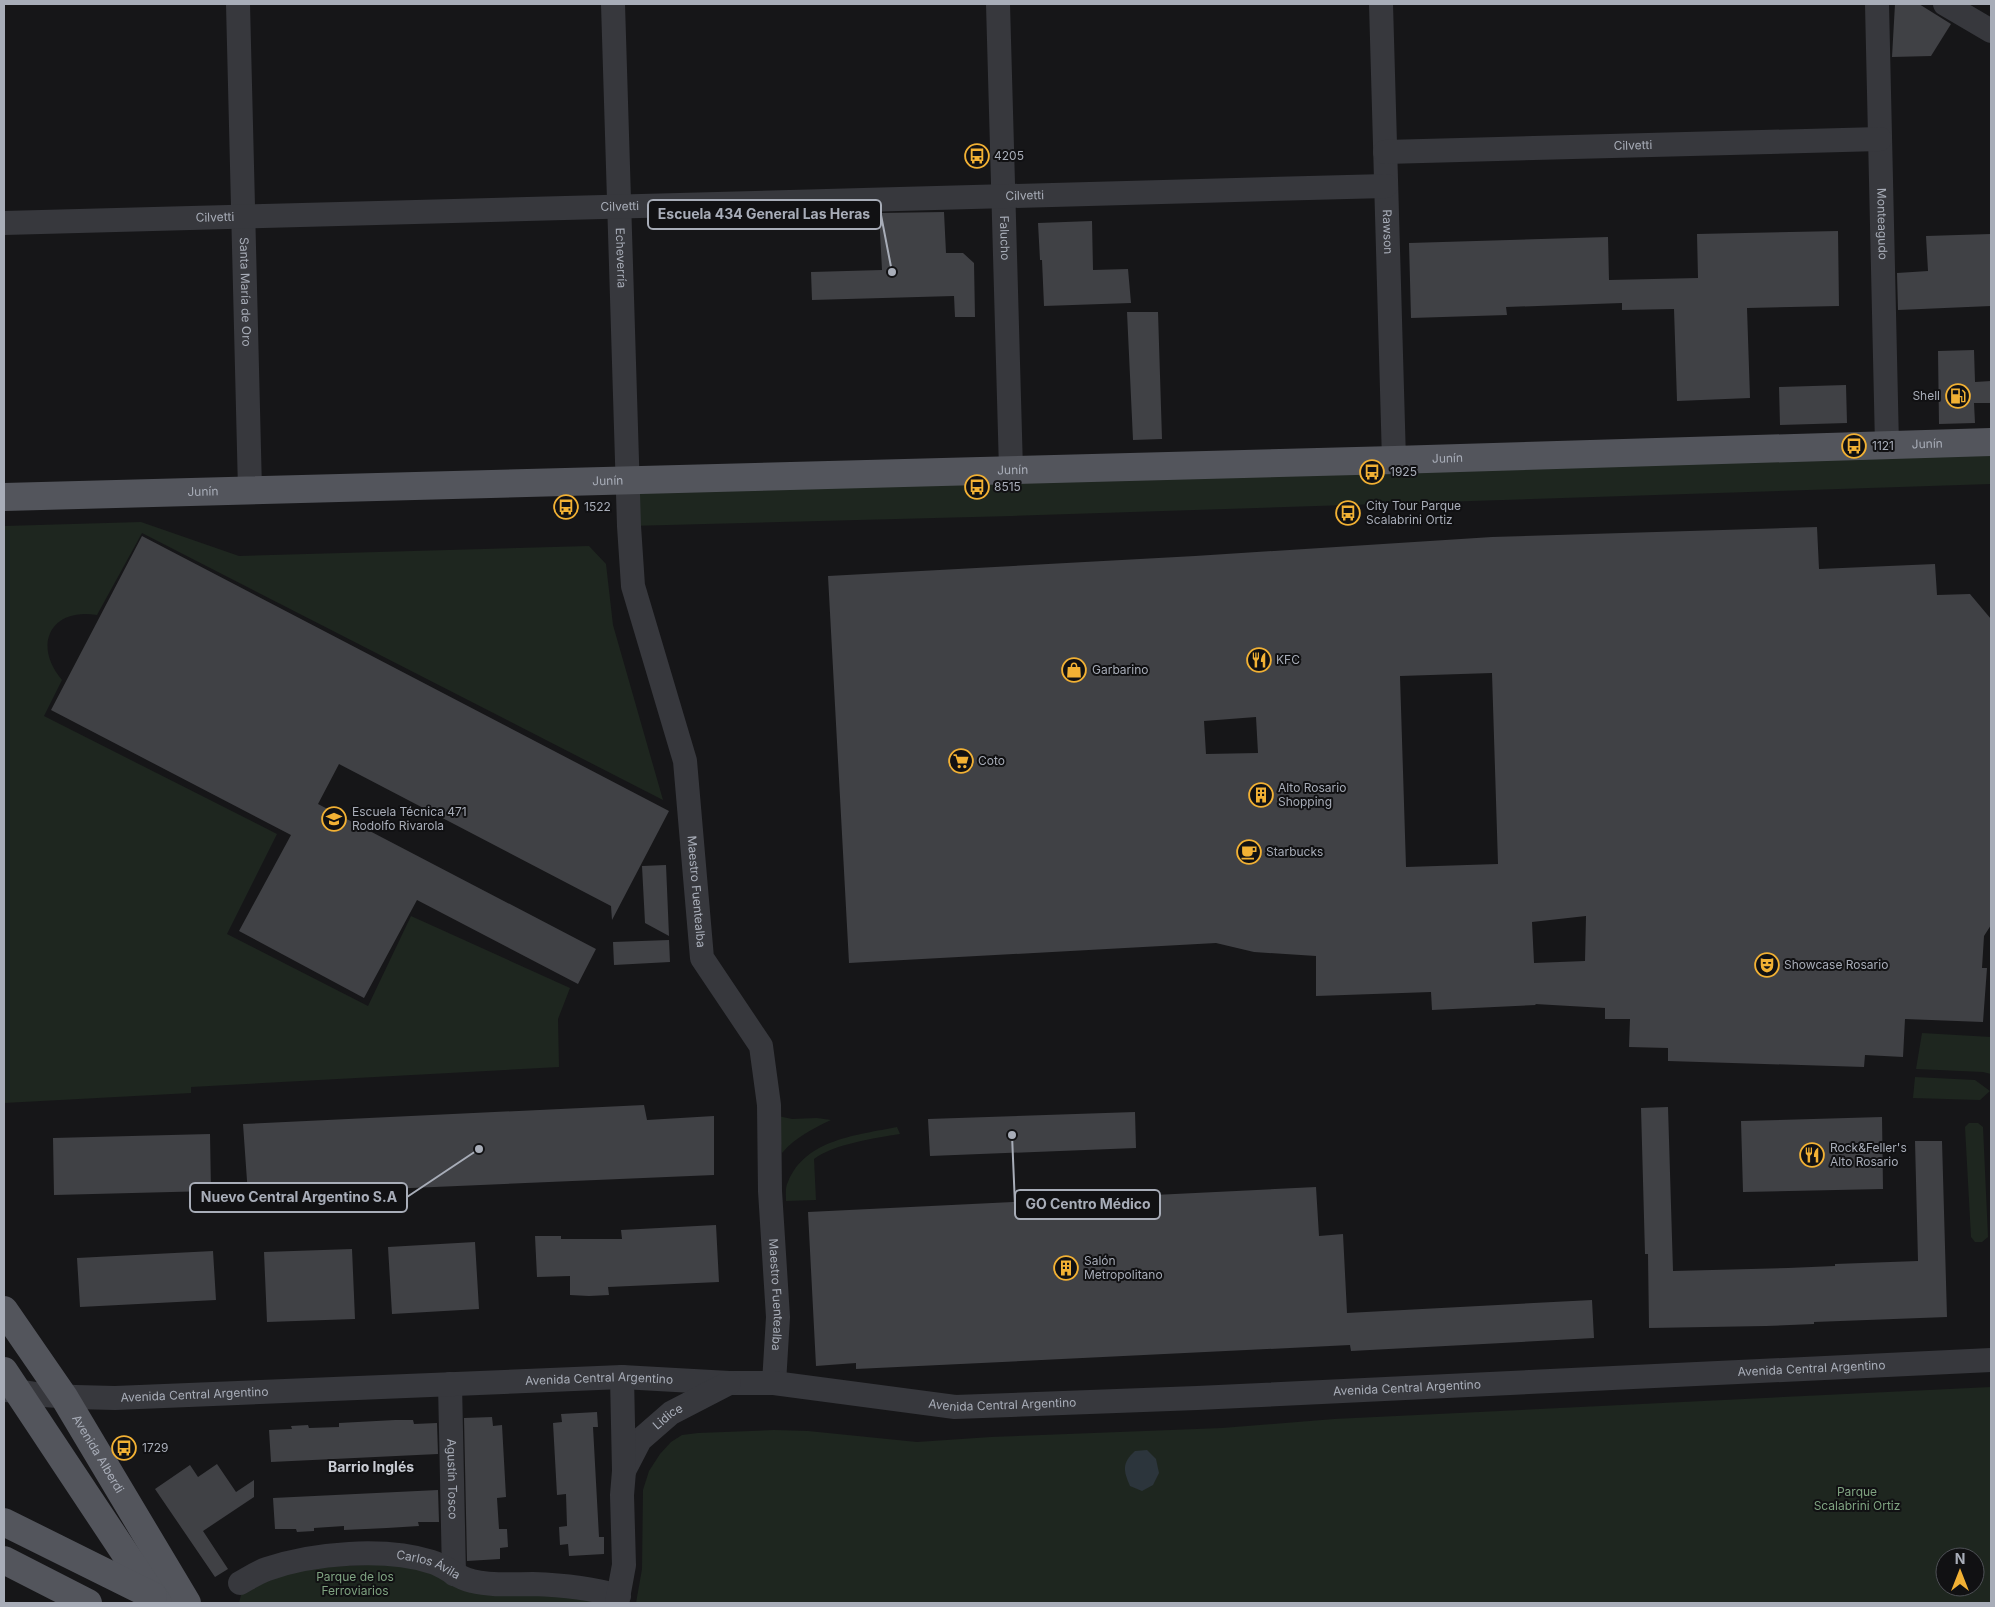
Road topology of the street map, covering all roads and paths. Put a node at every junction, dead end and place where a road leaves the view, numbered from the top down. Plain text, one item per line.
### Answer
1 (238, 4) edge
2 (613, 4) edge
3 (998, 4) edge
4 (1381, 4) edge
5 (1877, 4) edge
6 (1945, 4) edge
7 (1991, 31) edge
8 (1880, 139) junction
9 (1385, 152) junction
10 (1386, 186) junction
11 (1003, 196) junction
12 (620, 206) junction
13 (243, 217) junction
14 (4, 223) edge
15 (1991, 442) edge
16 (1888, 445) junction
17 (1394, 460) junction
18 (1011, 470) junction
19 (628, 481) junction
20 (250, 490) junction
21 (4, 497) edge
22 (4, 1310) edge
23 (1991, 1360) edge
24 (622, 1377) junction
25 (774, 1382) junction
26 (729, 1383) junction
27 (8, 1384) edge
28 (450, 1384) junction
29 (64, 1397) junction
30 (624, 1471) junction
31 (4, 1522) edge
32 (4, 1560) edge
33 (454, 1574) junction
34 (240, 1583) dead end
35 (618, 1600) edge
36 (160, 1601) edge
37 (88, 1603) edge
38 (187, 1603) edge

1 - 13 street, Santa María de Oro
2 - 12 street, Echeverría
3 - 11 street, Falucho
4 - 9 street, Rawson
5 - 8 street, Monteagudo
6 - 7 street
8 - 9 street, Cilvetti
8 - 16 street, Monteagudo
9 - 10 street, Rawson
10 - 11 street, Cilvetti
10 - 17 street, Rawson
11 - 12 street, Cilvetti
11 - 18 street, Falucho
12 - 13 street, Cilvetti
12 - 19 street, Echeverría
13 - 14 street, Cilvetti
13 - 20 street, Santa María de Oro
15 - 16 main road, Junín
16 - 17 main road, Junín
17 - 18 main road, Junín
18 - 19 main road, Junín
19 - 20 main road, Junín
19 - 25 street, Maestro Fuentealba
20 - 21 main road, Junín
22 - 29 main road, Avenida Alberdi
23 - 25 street, Avenida Central Argentino
24 - 26 street, Avenida Central Argentino
24 - 28 street, Avenida Central Argentino
24 - 30 street, Lidice
25 - 26 street, Avenida Central Argentino
26 - 30 street, Lidice
27 - 29 street, Avenida Central Argentino
27 - 36 main road
28 - 29 street, Avenida Central Argentino
28 - 33 street, Agustín Tosco
29 - 38 main road, Avenida Alberdi
30 - 35 street, Lidice
31 - 36 main road
32 - 37 main road
33 - 34 street, Carlos Ávila
33 - 35 street, Carlos Ávila

